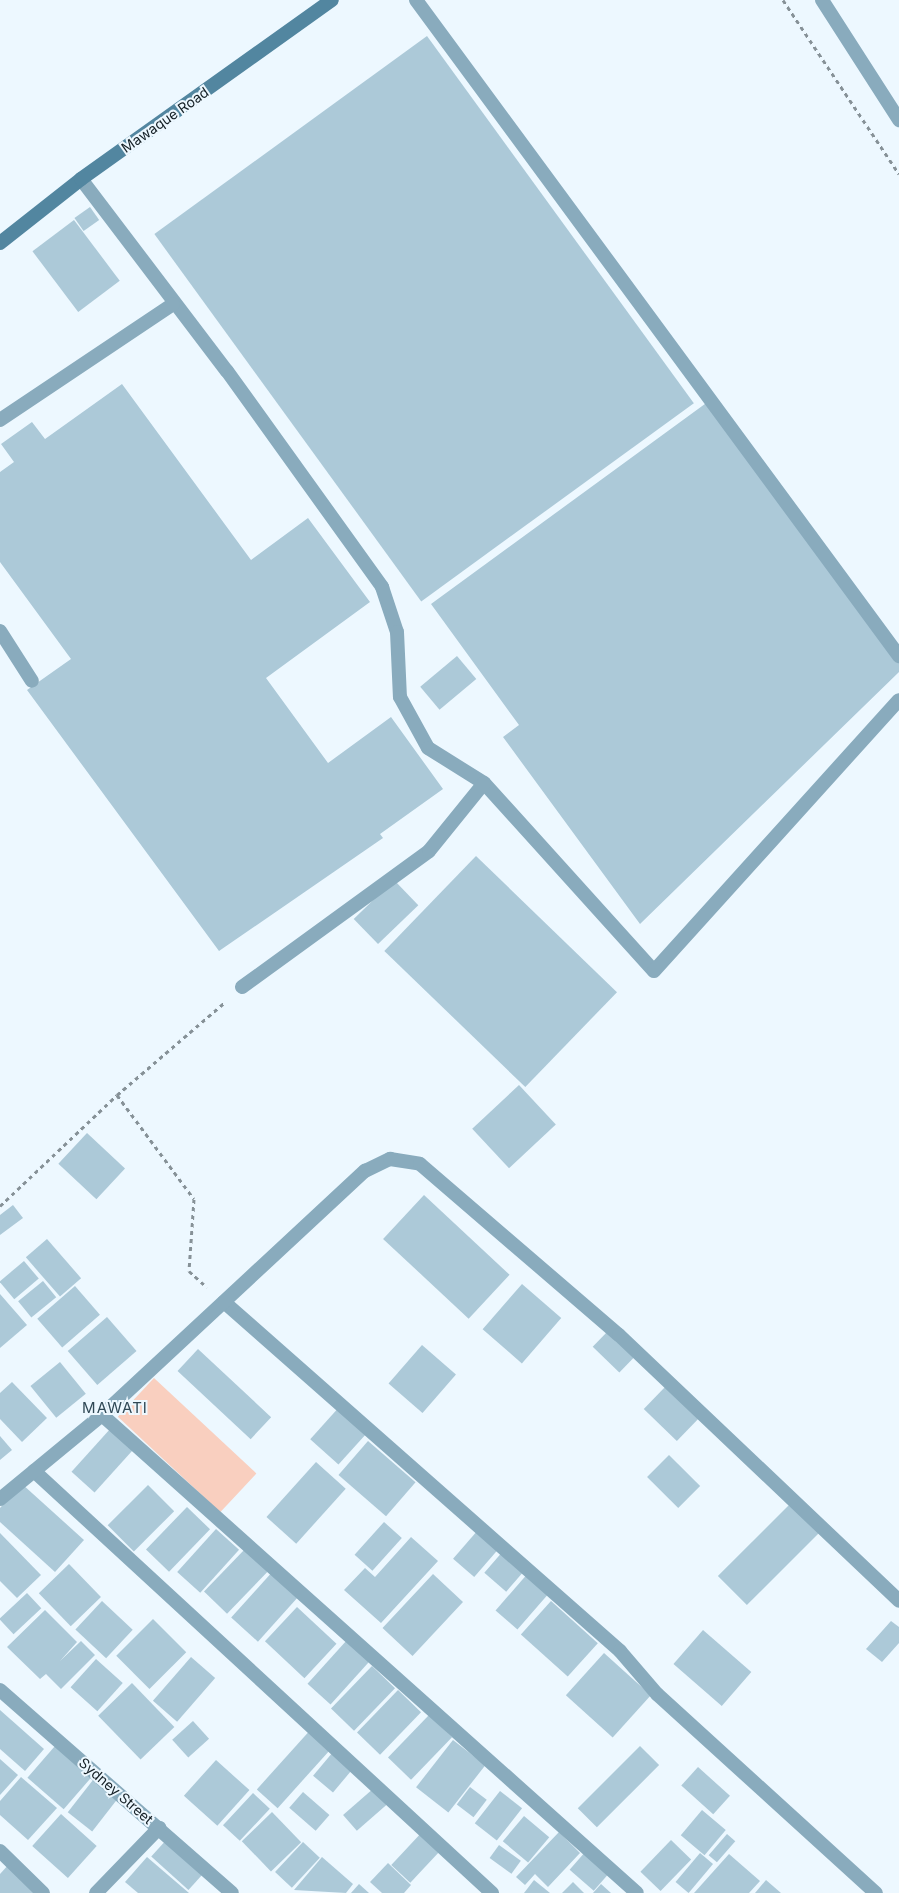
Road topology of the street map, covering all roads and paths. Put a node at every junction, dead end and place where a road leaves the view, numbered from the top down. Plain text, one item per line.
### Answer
1 (332, 0) edge
2 (416, 0) edge
3 (783, 0) edge
4 (822, 0) edge
5 (899, 120) edge
6 (899, 174) edge
7 (81, 179) junction
8 (0, 244) edge
9 (173, 304) junction
10 (0, 420) edge
11 (0, 631) edge
12 (899, 656) edge
13 (32, 681) dead end
14 (899, 700) edge
15 (484, 783) junction
16 (242, 987) joint
17 (117, 1095) junction
18 (0, 1206) edge
19 (224, 1302) junction
20 (102, 1415) junction
21 (34, 1471) junction
22 (0, 1498) edge
23 (899, 1601) edge
24 (0, 1690) edge
25 (160, 1828) junction
26 (0, 1851) edge
27 (43, 1893) edge
28 (96, 1893) edge
29 (232, 1893) edge
30 (492, 1893) edge
31 (637, 1893) edge
32 (876, 1893) edge

1 - 7 main road, Mawaque Road
2 - 12 street
3 - 6 path
4 - 5 street
7 - 8 main road, Mawaque Road
7 - 9 street
9 - 10 street
9 - 15 street
11 - 13 street
14 - 15 street
15 - 16 street
16 - 17 path
17 - 18 path
17 - 19 path
19 - 20 street
19 - 23 street
19 - 32 street
20 - 21 street
20 - 31 street
21 - 22 street
21 - 30 street
24 - 25 street, Sydney Street
25 - 28 street
25 - 29 street, Sydney Street
26 - 27 street

